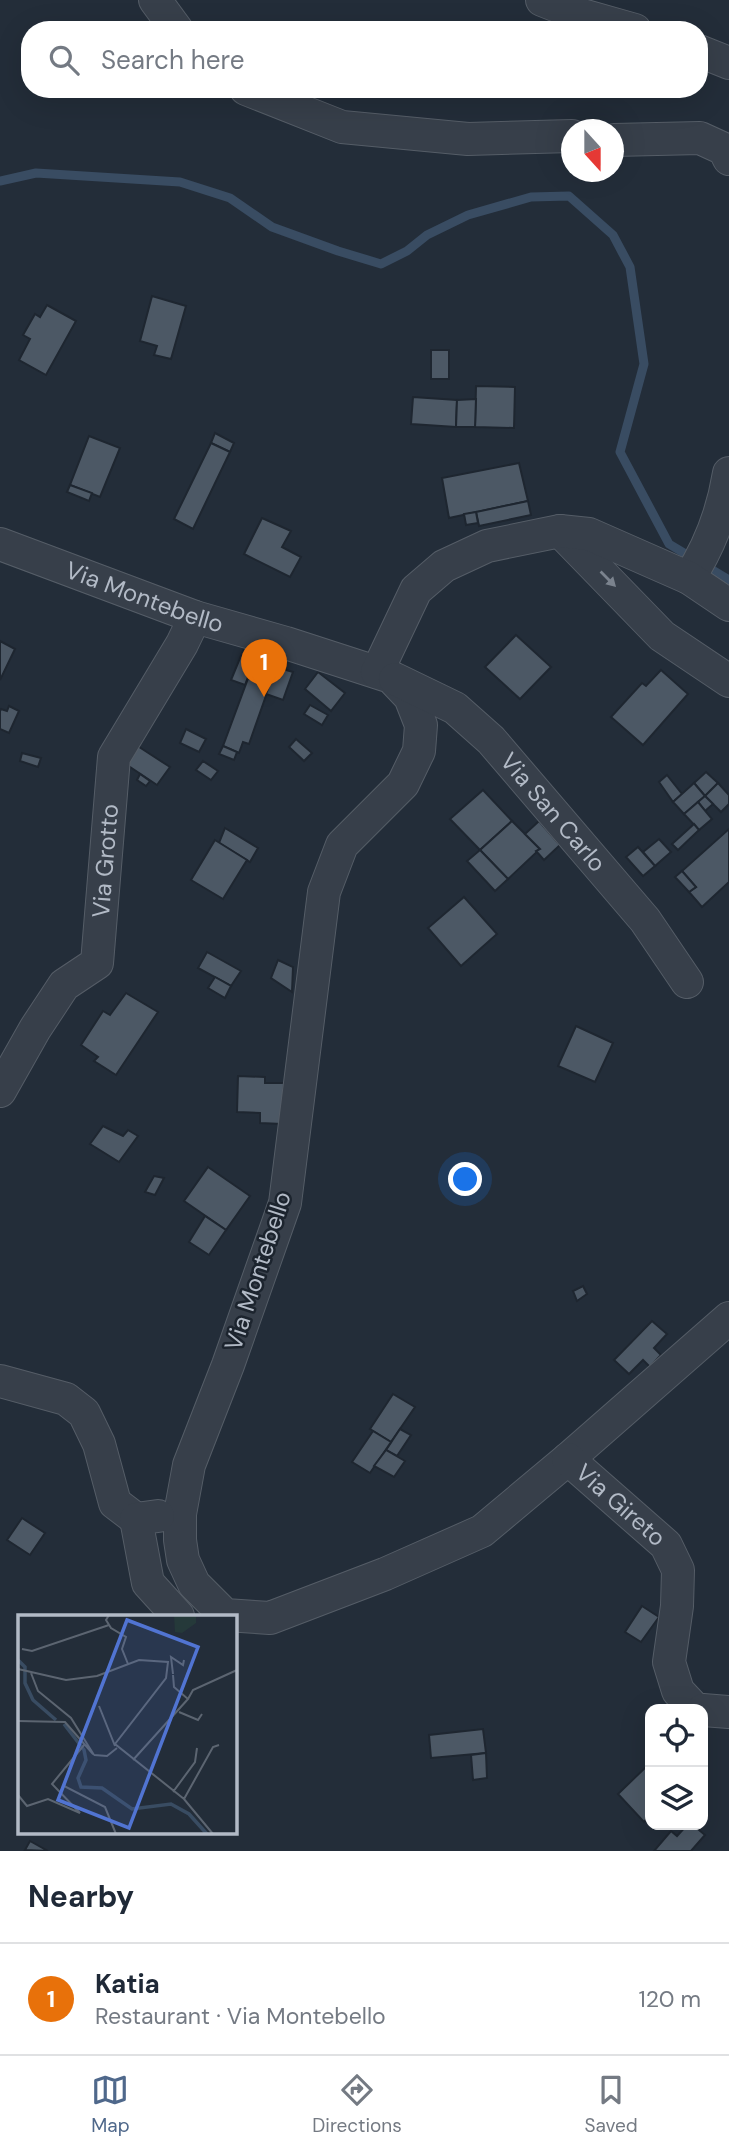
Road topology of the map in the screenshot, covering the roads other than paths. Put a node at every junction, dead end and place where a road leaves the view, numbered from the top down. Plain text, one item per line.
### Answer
1 (155, 0) edge
2 (542, 0) edge
3 (170, 21) edge
4 (603, 21) edge
5 (708, 55) edge
6 (729, 63) edge
7 (269, 98) edge
8 (561, 136) edge
9 (624, 140) edge
10 (729, 159) edge
11 (729, 473) edge
12 (560, 531) junction
13 (0, 544) edge
14 (697, 564) junction
15 (729, 605) edge
16 (195, 617) junction
17 (384, 675) junction
18 (729, 681) edge
19 (687, 982) dead end
20 (0, 1091) edge
21 (729, 1318) edge
22 (0, 1381) edge
23 (568, 1460) junction
24 (180, 1514) junction
25 (136, 1519) junction
26 (177, 1615) edge
27 (225, 1615) edge
28 (236, 1616) edge
29 (690, 1704) edge
30 (708, 1710) edge
31 (729, 1712) edge

1 - 3 street
2 - 4 street
5 - 6 street
7 - 8 street
9 - 10 street
11 - 14 street
12 - 14 street
12 - 17 street
12 -> 18 street
13 - 16 street, Via Montebello
14 - 15 street
16 - 17 street, Via Montebello
16 - 20 street, Via Grotto
17 - 19 street, Via San Carlo
17 - 24 street, Via Montebello
21 - 23 street, Via Montebello
22 - 25 street
23 - 28 street, Via Montebello
23 - 29 street, Via Gireto
24 - 25 street
24 - 27 street, Via Montebello
25 - 26 street
30 - 31 street

